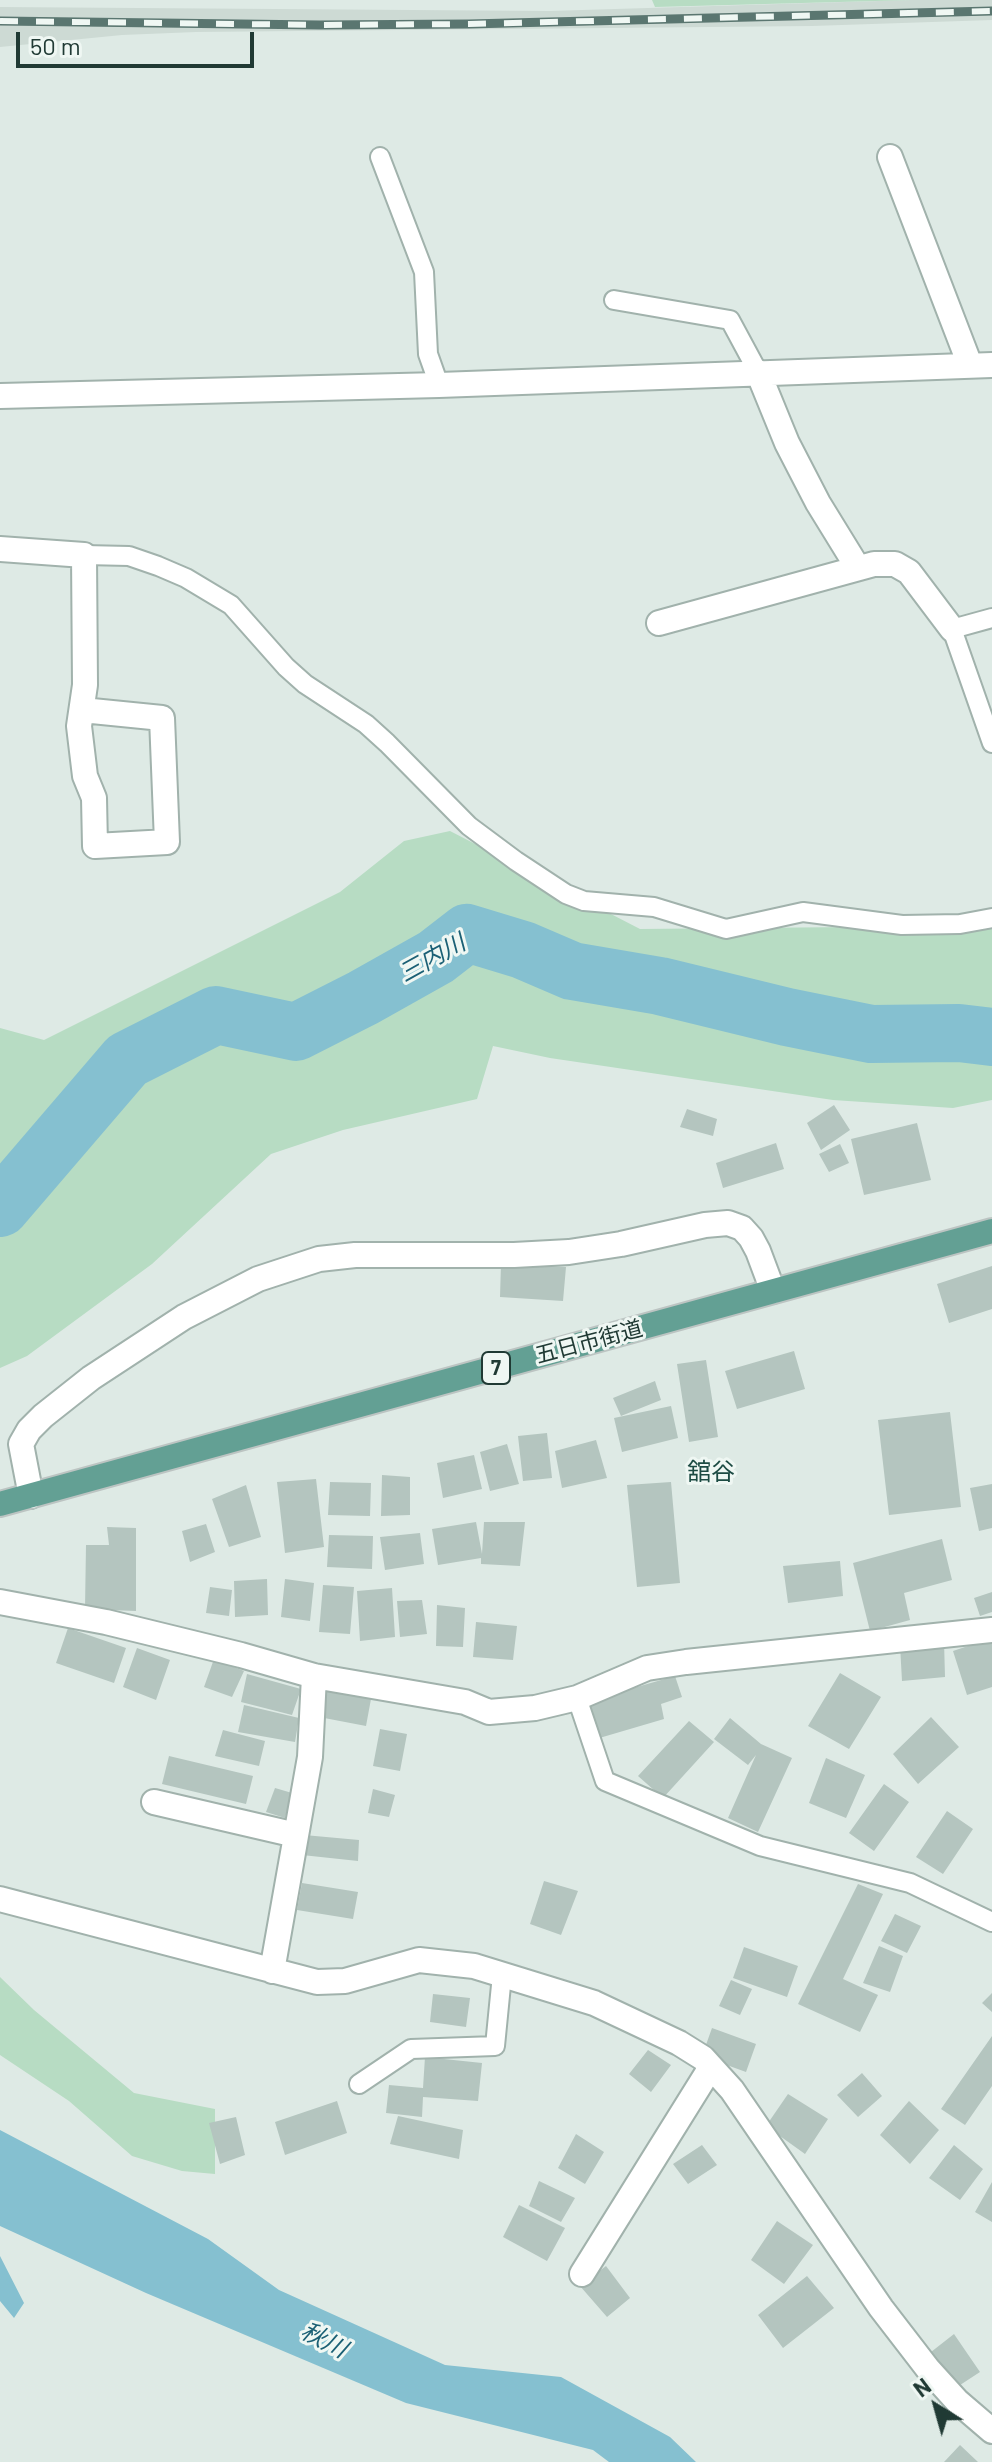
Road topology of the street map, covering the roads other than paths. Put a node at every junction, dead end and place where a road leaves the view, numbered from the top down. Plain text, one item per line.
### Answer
1 (380, 157) dead end
2 (890, 157) dead end
3 (614, 300) dead end
4 (981, 365) edge
5 (758, 372) junction
6 (439, 385) junction
7 (0, 396) edge
8 (0, 549) edge
9 (84, 555) junction
10 (858, 568) junction
11 (992, 618) edge
12 (659, 623) dead end
13 (952, 629) junction
14 (82, 710) junction
15 (992, 743) edge
16 (992, 918) edge
17 (992, 1231) edge
18 (773, 1291) junction
19 (31, 1496) junction
20 (0, 1504) edge
21 (0, 1602) edge
22 (992, 1630) edge
23 (314, 1676) junction
24 (577, 1698) junction
25 (154, 1802) dead end
26 (296, 1835) junction
27 (0, 1899) edge
28 (992, 1922) edge
29 (272, 1971) junction
30 (502, 1975) junction
31 (711, 2067) junction
32 (359, 2084) dead end
33 (582, 2274) dead end
34 (992, 2431) edge

1 - 6 lane
2 - 4 street
3 - 5 lane
4 - 5 street
5 - 6 street
5 - 10 street
6 - 7 street
8 - 9 street
9 - 14 street
9 - 16 lane
10 - 12 street
10 - 13 street
11 - 13 lane
13 - 15 lane
14 - 14 street
17 - 18 main road, 五日市街道 / 7
18 - 19 main road, 五日市街道 / 7
18 - 19 street
19 - 20 main road, 五日市街道 / 7
21 - 23 street
22 - 24 street
23 - 24 street
23 - 26 street
24 - 28 lane
25 - 26 street
26 - 29 street
27 - 29 street
29 - 30 street
30 - 31 street
30 - 32 lane
31 - 33 street
31 - 34 street

